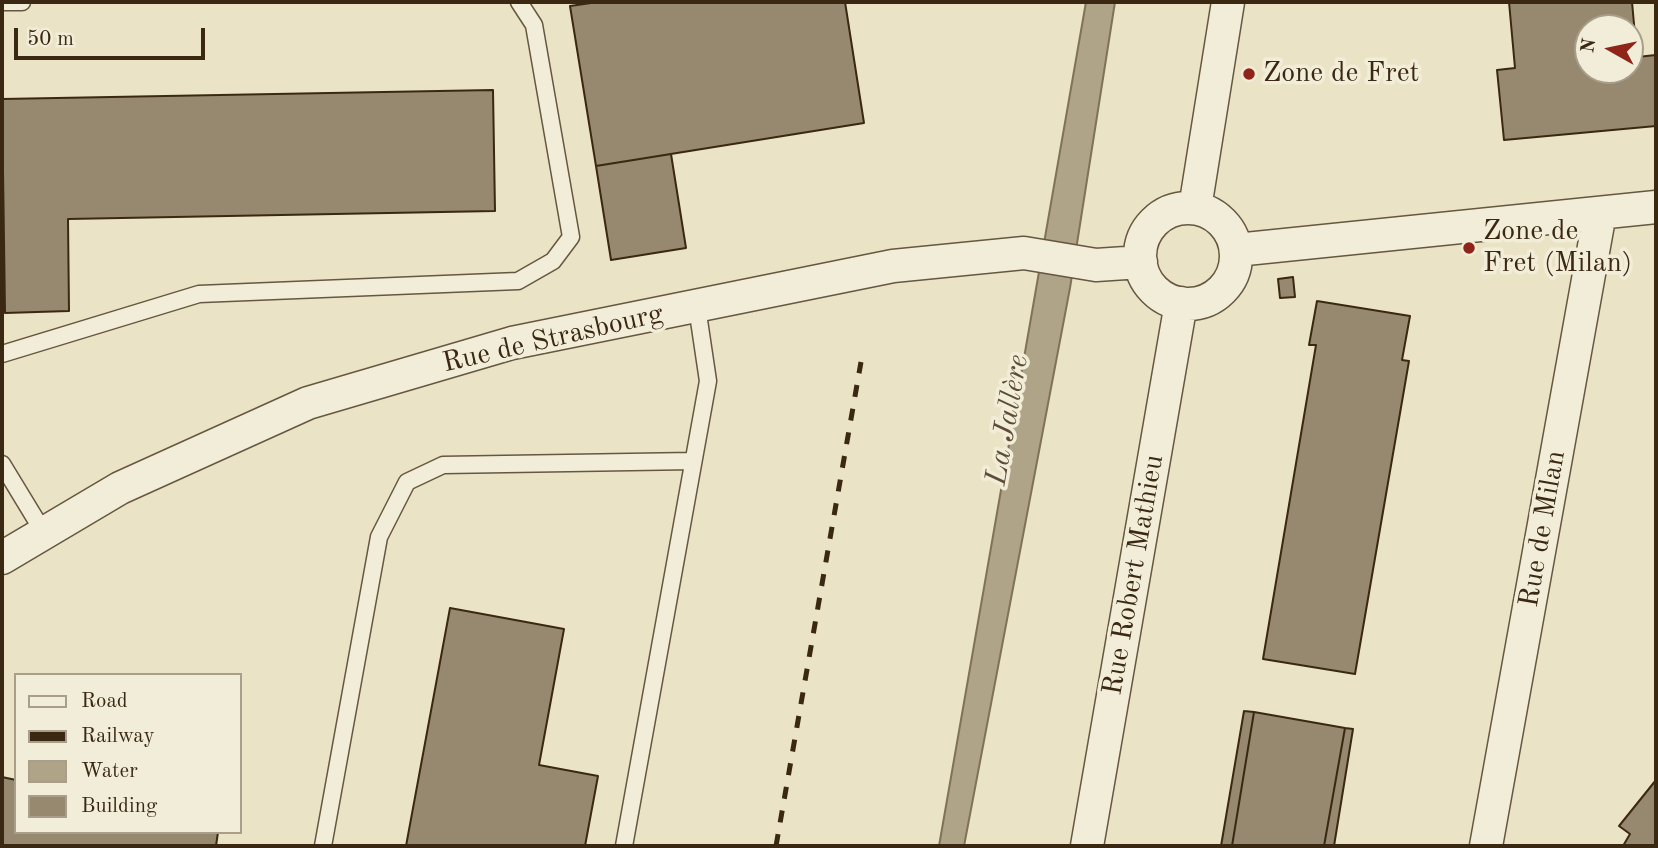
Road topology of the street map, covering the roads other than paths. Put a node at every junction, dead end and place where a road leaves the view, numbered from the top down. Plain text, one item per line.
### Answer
1 (2, 2) edge
2 (22, 2) edge
3 (519, 2) edge
4 (1228, 2) edge
5 (1656, 206) edge
6 (1195, 208) junction
7 (1600, 212) junction
8 (1236, 250) junction
9 (1141, 262) junction
10 (1181, 303) junction
11 (696, 307) junction
12 (2, 354) edge
13 (694, 461) junction
14 (2, 464) edge
15 (44, 533) junction
16 (2, 558) edge
17 (323, 846) edge
18 (624, 846) edge
19 (1087, 846) edge
20 (1486, 846) edge

1 - 2 lane
3 - 12 lane
4 - 6 street
5 - 7 street
6 - 8 street
6 - 9 street
7 - 8 street
7 - 20 street, Rue de Milan
8 - 10 street
9 - 10 street
9 - 11 street, Rue de Strasbourg
10 - 19 street, Rue Robert Mathieu
11 - 13 lane
11 - 15 street, Rue de Strasbourg
13 - 17 lane
13 - 18 lane
14 - 15 lane
15 - 16 street, Rue de Strasbourg

